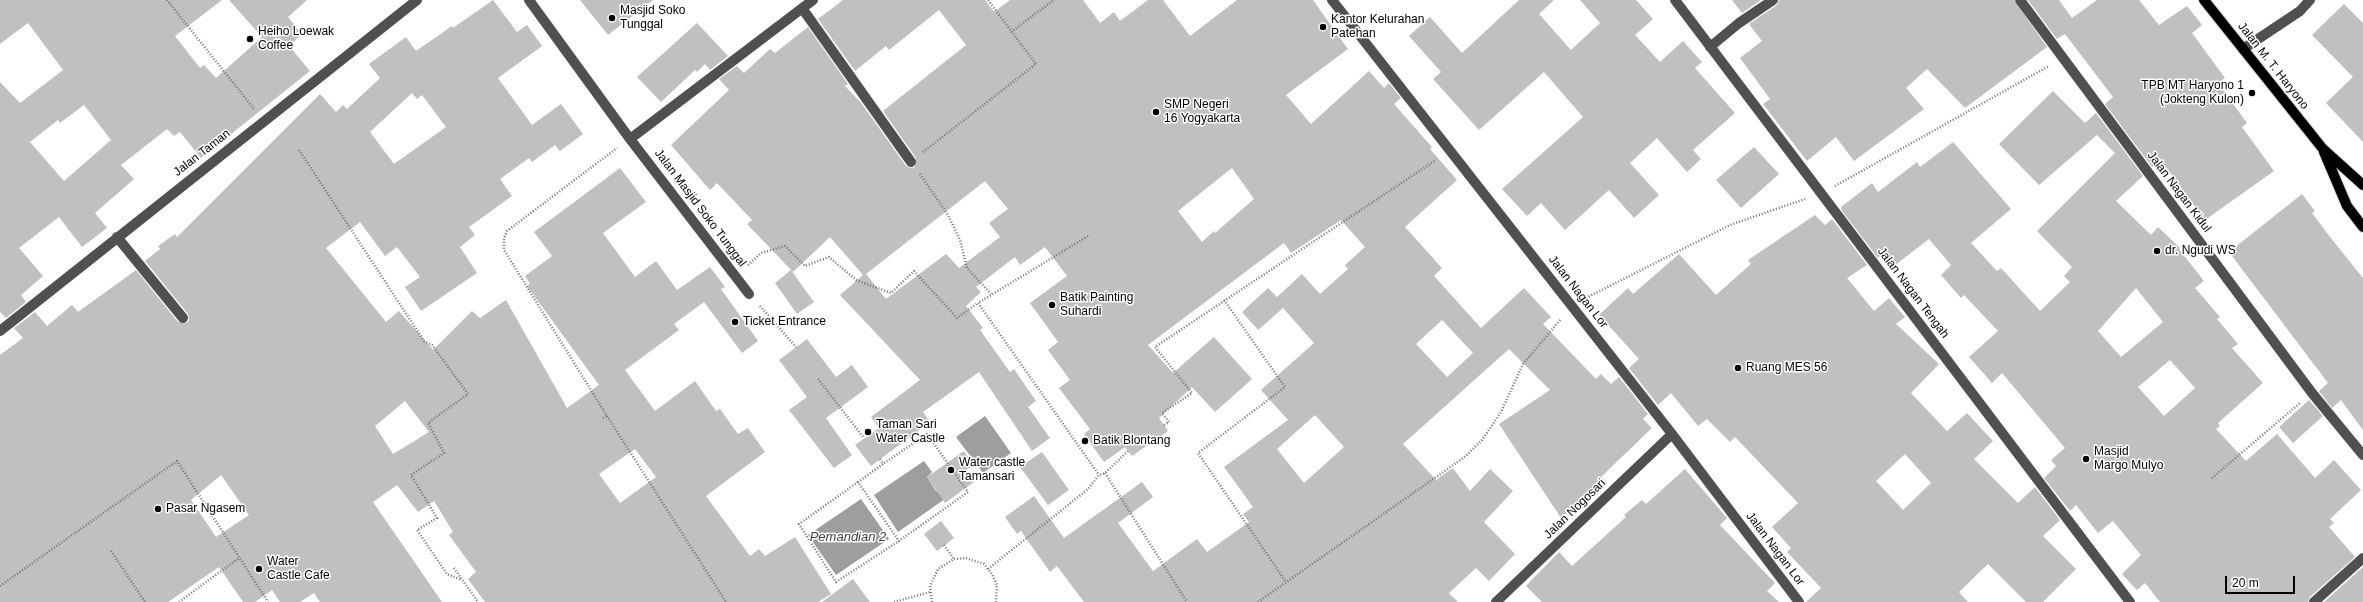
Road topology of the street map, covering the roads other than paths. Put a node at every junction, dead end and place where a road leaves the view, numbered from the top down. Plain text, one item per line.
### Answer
1 (417, 0) edge
2 (529, 0) edge
3 (813, 0) edge
4 (1332, 0) edge
5 (1675, 0) edge
6 (1773, 0) edge
7 (2020, 0) edge
8 (2204, 0) edge
9 (2310, 0) edge
10 (802, 8) junction
11 (1710, 47) junction
12 (2243, 49) junction
13 (630, 139) junction
14 (2323, 148) junction
15 (911, 162) road end
16 (2363, 185) edge
17 (2363, 227) edge
18 (117, 238) junction
19 (749, 294) road end
20 (183, 318) dead end
21 (1, 328) edge
22 (1672, 434) junction
23 (2363, 456) edge
24 (2363, 558) edge
25 (1496, 602) edge
26 (1799, 602) edge
27 (2130, 602) edge
28 (2314, 602) edge

1 - 18 street, Jalan Taman
2 - 13 street, Jalan Masjid Soko Tunggal
3 - 10 street
4 - 22 street, Jalan Nagan Lor
5 - 11 street, Jalan Nagan Tengah
6 - 11 street
7 - 23 street, Jalan Nagan Kidul
8 - 12 main road, Jalan M. T. Haryono
9 - 12 street
10 - 13 street
10 - 15 street
11 - 27 street, Jalan Nagan Tengah
12 - 14 main road, Jalan M. T. Haryono
13 - 19 street, Jalan Masjid Soko Tunggal
14 - 16 main road, Jalan M. T. Haryono
14 - 17 main road, Jalan M. T. Haryono
18 - 20 street
18 - 21 street, Jalan Taman
22 - 25 street, Jalan Nogosari
22 - 26 street, Jalan Nagan Lor
24 - 28 street

